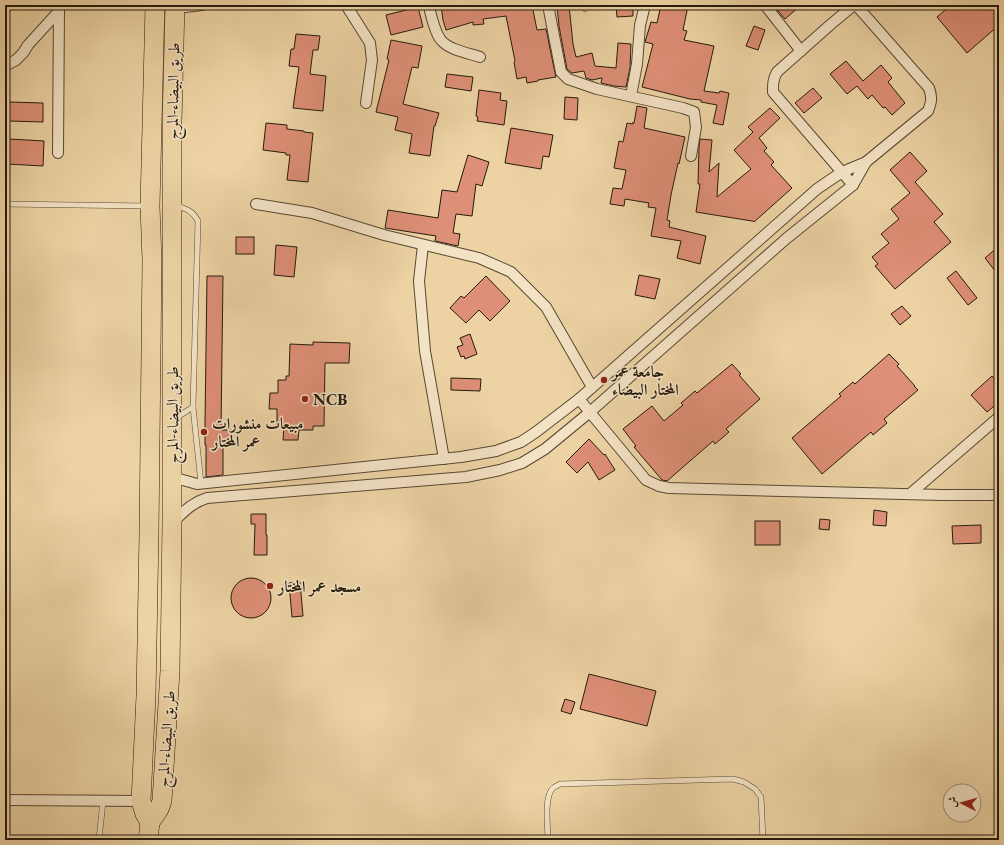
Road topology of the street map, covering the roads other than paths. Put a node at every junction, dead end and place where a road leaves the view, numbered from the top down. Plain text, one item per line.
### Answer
1 (155, 5) edge
2 (173, 5) edge
3 (202, 5) edge
4 (346, 5) edge
5 (428, 5) edge
6 (548, 5) edge
7 (645, 5) edge
8 (765, 5) edge
9 (855, 5) edge
10 (59, 8) edge
11 (801, 51) junction
12 (480, 57) dead end
13 (5, 66) edge
14 (631, 96) junction
15 (366, 103) dead end
16 (58, 153) dead end
17 (691, 156) dead end
18 (866, 162) junction
19 (842, 172) junction
20 (853, 185) junction
21 (5, 204) edge
22 (172, 204) junction
23 (256, 204) dead end
24 (150, 206) junction
25 (423, 244) junction
26 (592, 387) junction
27 (579, 399) junction
28 (193, 407) junction
29 (590, 412) junction
30 (999, 417) edge
31 (172, 421) junction
32 (444, 459) junction
33 (172, 477) junction
34 (201, 483) junction
35 (910, 494) junction
36 (999, 495) edge
37 (172, 523) junction
38 (5, 800) edge
39 (103, 801) junction
40 (141, 801) junction
41 (162, 801) junction
42 (149, 831) edge
43 (99, 840) edge
44 (548, 840) edge
45 (763, 840) edge

1 - 24 highway, طريق البيضاء-المرج
2 - 3 street
2 - 22 highway, طريق البيضاء-المرج
4 - 15 street
5 - 12 street
6 - 14 street
7 - 14 street
8 - 11 street
9 - 11 street
9 - 18 street
10 - 13 street
10 - 16 street
11 - 19 street
14 - 17 street
18 - 19 street
18 - 20 street
19 - 20 street
19 - 26 street
20 - 29 street
21 - 24 lane
22 - 28 lane
22 - 31 highway, طريق البيضاء-المرج
23 - 25 street
24 - 40 highway, طريق البيضاء-المرج
25 - 26 street
25 - 32 street
26 - 27 street
27 - 29 street
27 - 32 street
28 - 31 lane
28 - 34 lane
29 - 35 street
29 - 37 street
30 - 35 street
31 - 33 highway, طريق البيضاء-المرج
32 - 34 street
33 - 34 street
33 - 37 highway, طريق البيضاء-المرج
35 - 36 street
37 - 41 highway, طريق البيضاء-المرج
38 - 39 street
39 - 40 street
39 - 43 lane
40 - 41 street
40 - 42 highway, طريق البيضاء-المرج
41 - 42 highway, طريق البيضاء-المرج
44 - 45 lane

